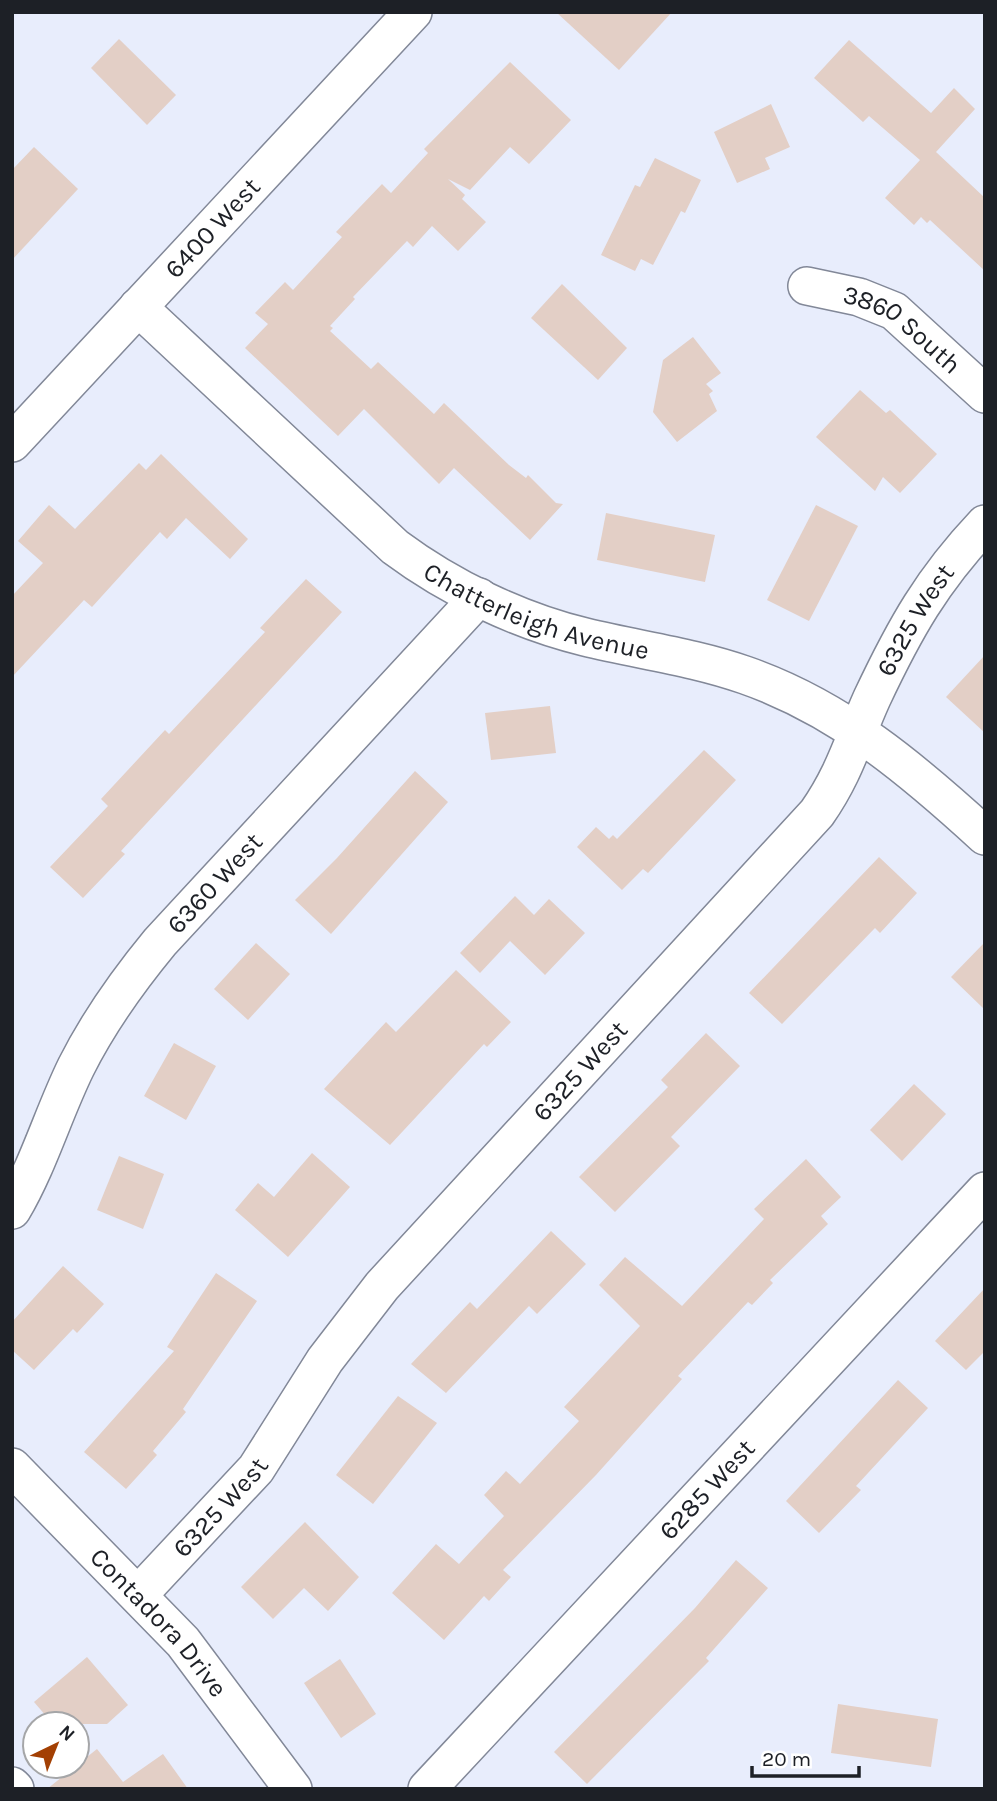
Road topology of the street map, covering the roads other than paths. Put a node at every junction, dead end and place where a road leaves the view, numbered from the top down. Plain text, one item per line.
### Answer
1 (413, 12) edge
2 (807, 286) dead end
3 (138, 307) junction
4 (985, 394) edge
5 (12, 443) edge
6 (985, 524) edge
7 (479, 597) junction
8 (858, 731) junction
9 (985, 836) edge
10 (985, 1191) edge
11 (12, 1210) edge
12 (12, 1467) edge
13 (139, 1594) junction
14 (293, 1789) edge
15 (427, 1789) edge

1 - 3 street, 6400 West
2 - 4 street, 3860 South
3 - 5 street, 6400 West
3 - 7 street, Chatterleigh Avenue
6 - 8 street, 6325 West
7 - 8 street, Chatterleigh Avenue
7 - 11 street, 6360 West
8 - 9 street, Chatterleigh Avenue
8 - 13 street, 6325 West
10 - 15 street, 6285 West
12 - 13 street, Contadora Drive
13 - 14 street, Contadora Drive

